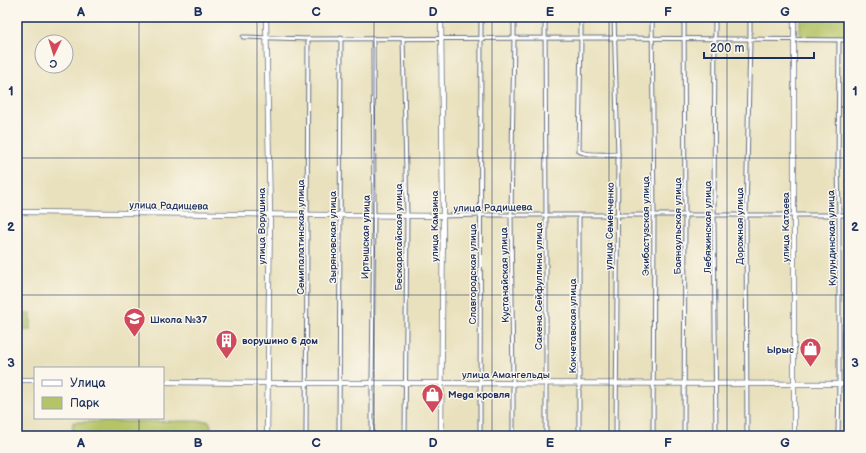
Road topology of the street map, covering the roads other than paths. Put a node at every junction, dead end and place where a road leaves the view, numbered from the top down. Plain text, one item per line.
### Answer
1 (266, 17) edge
2 (441, 17) edge
3 (481, 17) edge
4 (514, 17) edge
5 (544, 17) edge
6 (581, 17) edge
7 (614, 17) edge
8 (652, 17) edge
9 (684, 17) edge
10 (715, 17) edge
11 (750, 17) edge
12 (794, 17) edge
13 (243, 37) dead end
14 (267, 37) junction
15 (341, 38) junction
16 (373, 38) junction
17 (403, 38) junction
18 (442, 38) junction
19 (482, 38) junction
20 (514, 38) junction
21 (545, 38) junction
22 (614, 38) junction
23 (652, 38) junction
24 (684, 38) junction
25 (308, 39) junction
26 (581, 39) junction
27 (716, 39) junction
28 (750, 39) junction
29 (794, 40) junction
30 (839, 40) junction
31 (849, 40) edge
32 (618, 154) junction
33 (17, 212) edge
34 (270, 215) junction
35 (308, 215) junction
36 (340, 215) junction
37 (480, 215) junction
38 (511, 215) junction
39 (546, 215) junction
40 (579, 215) junction
41 (618, 215) junction
42 (654, 215) junction
43 (685, 215) junction
44 (714, 215) junction
45 (746, 215) junction
46 (794, 215) junction
47 (839, 215) junction
48 (849, 215) edge
49 (374, 216) junction
50 (406, 216) junction
51 (443, 216) junction
52 (17, 380) edge
53 (34, 380) edge
54 (164, 382) edge
55 (307, 383) junction
56 (372, 383) junction
57 (405, 383) junction
58 (442, 383) junction
59 (480, 383) junction
60 (268, 384) junction
61 (339, 384) junction
62 (513, 384) junction
63 (546, 384) junction
64 (580, 384) junction
65 (616, 384) junction
66 (653, 384) junction
67 (684, 384) junction
68 (716, 384) junction
69 (748, 384) junction
70 (794, 384) junction
71 (840, 384) junction
72 (849, 384) edge
73 (267, 436) edge
74 (306, 436) edge
75 (339, 436) edge
76 (372, 436) edge
77 (405, 436) edge
78 (442, 436) edge
79 (480, 436) edge
80 (513, 436) edge
81 (546, 436) edge
82 (580, 436) edge
83 (616, 436) edge
84 (653, 436) edge
85 (684, 436) edge
86 (716, 436) edge
87 (748, 436) edge
88 (794, 436) edge
89 (838, 436) edge

1 - 14 street, улица Ворушина
2 - 18 street, улица Камзина
3 - 19 street, Славгородская улица
4 - 20 street, Кустанайская улица
5 - 21 street, Сакена Сейфуллина улица
6 - 26 street
7 - 22 street, улица Семенченко
8 - 23 street, Экибастузская улица
9 - 24 street, Баянаульская улица
10 - 27 street, Лебяжинская улица
11 - 28 street, Дорожная улица
12 - 29 street, улица Катаева
13 - 14 street
14 - 25 street
14 - 34 street, улица Ворушина
15 - 16 street
15 - 25 street
15 - 36 street, Зыряновская улица
16 - 17 street
16 - 49 street, Иртышская улица
17 - 18 street
17 - 50 street, Бескарагайская улица
18 - 19 street
18 - 51 street, улица Камзина
19 - 20 street
19 - 37 street, Славгородская улица
20 - 21 street
20 - 38 street, Кустанайская улица
21 - 26 street
21 - 39 street, Сакена Сейфуллина улица
22 - 23 street
22 - 26 street
22 - 32 street, улица Семенченко
23 - 24 street
23 - 42 street, Экибастузская улица
24 - 27 street
24 - 43 street, Баянаульская улица
25 - 35 street, Семипалатинская улица
26 - 32 street
27 - 28 street
27 - 44 street, Лебяжинская улица
28 - 29 street
28 - 45 street, Дорожная улица
29 - 30 street
29 - 46 street, улица Катаева
30 - 31 street
30 - 47 street, Кулундинская улица
32 - 41 street, улица Семенченко
33 - 34 street, улица Радищева
34 - 35 street, улица Радищева
34 - 60 street, улица Ворушина
35 - 36 street, улица Радищева
35 - 55 street, Семипалатинская улица
36 - 49 street, улица Радищева
36 - 61 street, Зыряновская улица
37 - 38 street, улица Радищева
37 - 51 street, улица Радищева
37 - 59 street, Славгородская улица
38 - 39 street, улица Радищева
38 - 62 street, Кустанайская улица
39 - 40 street, улица Радищева
39 - 63 street, Сакена Сейфуллина улица
40 - 41 street, улица Радищева
40 - 64 street, Кокчетавская улица
41 - 42 street, улица Радищева
41 - 65 street, улица Семенченко
42 - 43 street, улица Радищева
42 - 66 street, Экибастузская улица
43 - 44 street, улица Радищева
43 - 67 street, Баянаульская улица
44 - 45 street, улица Радищева
44 - 68 street, Лебяжинская улица
45 - 46 street, улица Радищева
45 - 69 street, Дорожная улица
46 - 47 street, улица Радищева
46 - 70 street, улица Катаева
47 - 48 street, улица Радищева
47 - 71 street, Кулундинская улица
49 - 50 street, улица Радищева
49 - 56 street, Иртышская улица
50 - 51 street, улица Радищева
50 - 57 street, Бескарагайская улица
51 - 58 street, улица Камзина
52 - 53 street
54 - 60 street, улица Амангельды
55 - 60 street, улица Амангельды
55 - 61 street, улица Амангельды
55 - 74 street, Семипалатинская улица
56 - 57 street, улица Амангельды
56 - 61 street, улица Амангельды
56 - 76 street, Иртышская улица
57 - 58 street, улица Амангельды
57 - 77 street, Бескарагайская улица
58 - 59 street, улица Амангельды
58 - 78 street, улица Камзина
59 - 62 street, улица Амангельды
59 - 79 street, Славгородская улица
60 - 73 street, улица Ворушина
61 - 75 street, Зыряновская улица
62 - 63 street, улица Амангельды
62 - 80 street, Кустанайская улица
63 - 64 street, улица Амангельды
63 - 81 street, Сакена Сейфуллина улица
64 - 65 street, улица Амангельды
64 - 82 street, Кокчетавская улица
65 - 66 street, улица Амангельды
65 - 83 street, улица Семенченко
66 - 67 street, улица Амангельды
66 - 84 street, Экибастузская улица
67 - 68 street, улица Амангельды
67 - 85 street, Баянаульская улица
68 - 69 street, улица Амангельды
68 - 86 street, Лебяжинская улица
69 - 70 street, улица Амангельды
69 - 87 street, Дорожная улица
70 - 71 street, улица Амангельды
70 - 88 street, улица Катаева
71 - 72 street, улица Амангельды
71 - 89 street, Кулундинская улица

